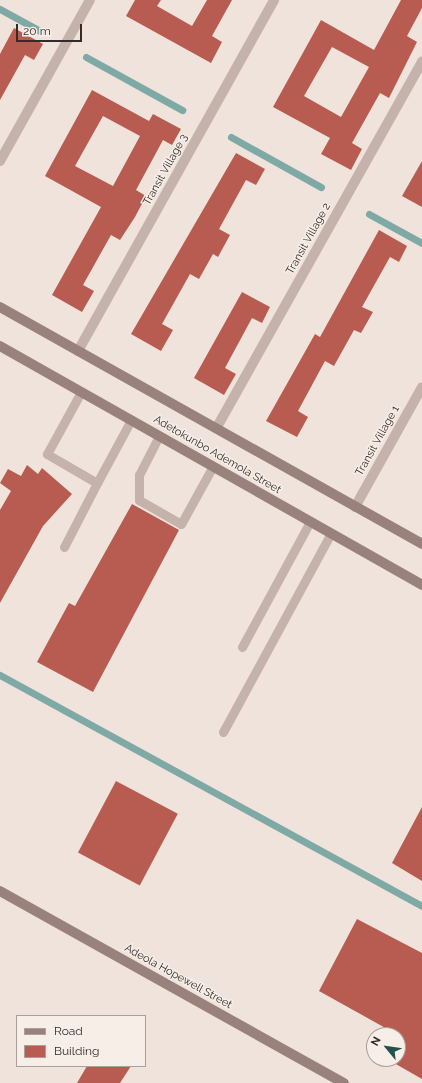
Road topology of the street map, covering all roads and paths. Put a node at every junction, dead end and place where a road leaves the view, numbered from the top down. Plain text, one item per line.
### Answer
1 (90, 0) edge
2 (274, 0) edge
3 (422, 62) edge
4 (0, 161) edge
5 (0, 307) edge
6 (0, 346) edge
7 (78, 351) junction
8 (422, 387) edge
9 (81, 392) junction
10 (131, 420) junction
11 (217, 427) junction
12 (159, 436) junction
13 (213, 466) junction
14 (97, 483) junction
15 (355, 507) junction
16 (310, 522) junction
17 (331, 533) junction
18 (422, 544) edge
19 (64, 547) dead end
20 (422, 585) edge
21 (242, 647) dead end
22 (223, 732) dead end
23 (0, 891) edge
24 (344, 1083) edge

1 - 4 street
2 - 7 street, Transit Village 3
3 - 11 street, Transit Village 2
5 - 7 main road, Adetokunbo Ademola Street
6 - 9 main road, Adetokunbo Ademola Street
7 - 11 main road, Adetokunbo Ademola Street
8 - 15 street, Transit Village 1
9 - 10 main road, Adetokunbo Ademola Street
9 - 14 lane
10 - 12 main road, Adetokunbo Ademola Street
10 - 14 lane
11 - 15 main road, Adetokunbo Ademola Street
12 - 13 main road, Adetokunbo Ademola Street
12 - 13 lane
13 - 16 main road, Adetokunbo Ademola Street
14 - 19 lane
15 - 18 main road, Adetokunbo Ademola Street
16 - 17 main road, Adetokunbo Ademola Street
16 - 21 lane
17 - 20 main road, Adetokunbo Ademola Street
17 - 22 lane
23 - 24 main road, Adeola Hopewell Street

